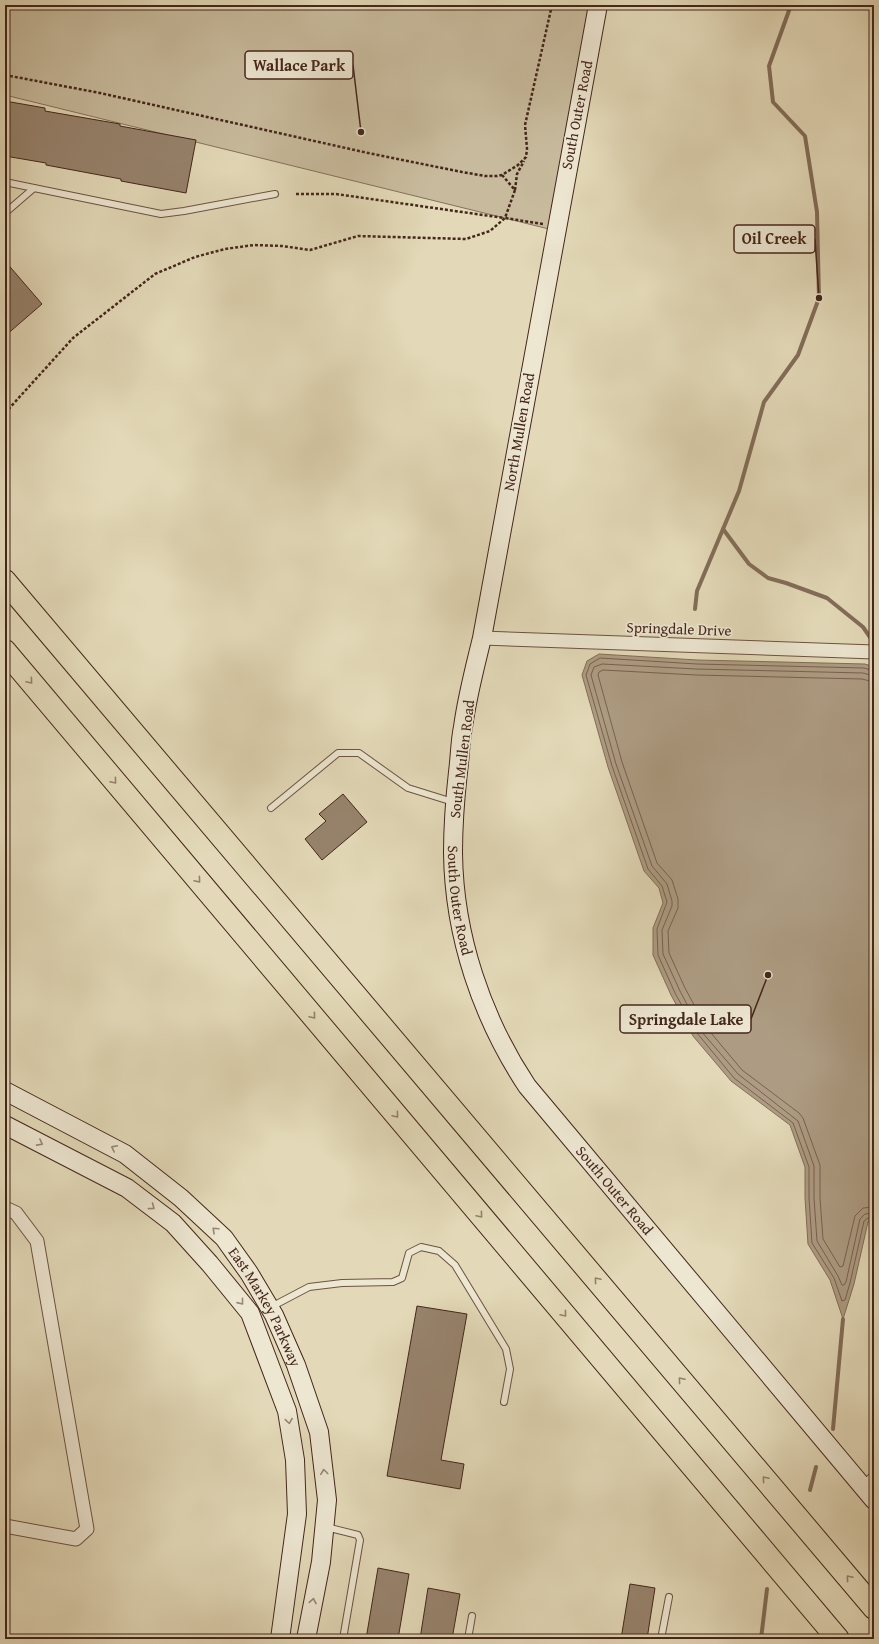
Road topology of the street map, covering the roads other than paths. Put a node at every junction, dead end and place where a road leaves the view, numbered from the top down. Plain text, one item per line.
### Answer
1 (598, 5) edge
2 (5, 182) edge
3 (34, 188) junction
4 (275, 194) dead end
5 (5, 213) edge
6 (557, 226) joint
7 (5, 581) edge
8 (482, 638) junction
9 (5, 652) edge
10 (874, 652) edge
11 (455, 802) junction
12 (271, 808) dead end
13 (453, 832) joint
14 (5, 1091) edge
15 (5, 1124) edge
16 (5, 1208) edge
17 (270, 1307) junction
18 (504, 1402) dead end
19 (871, 1489) edge
20 (5, 1526) edge
21 (324, 1526) junction
22 (669, 1597) dead end
23 (874, 1608) edge
24 (472, 1616) dead end
25 (280, 1639) edge
26 (306, 1639) edge
27 (343, 1639) edge
28 (468, 1639) edge
29 (661, 1639) edge
30 (838, 1639) edge

1 - 6 street, South Outer Road
2 - 3 lane
3 - 4 lane
3 - 5 lane
6 - 8 street, North Mullen Road
23 -> 7 highway
8 - 10 street, Springdale Drive
8 - 11 street, South Mullen Road
9 -> 30 highway
11 - 12 lane
11 - 13 street, South Mullen Road
13 - 19 street, South Outer Road
17 -> 14 street, East Markey Parkway
15 -> 25 street, East Markey Parkway
16 - 20 street
17 - 18 lane
21 -> 17 street, East Markey Parkway
26 -> 21 street, East Markey Parkway
21 - 27 lane
22 - 29 lane
24 - 28 lane

